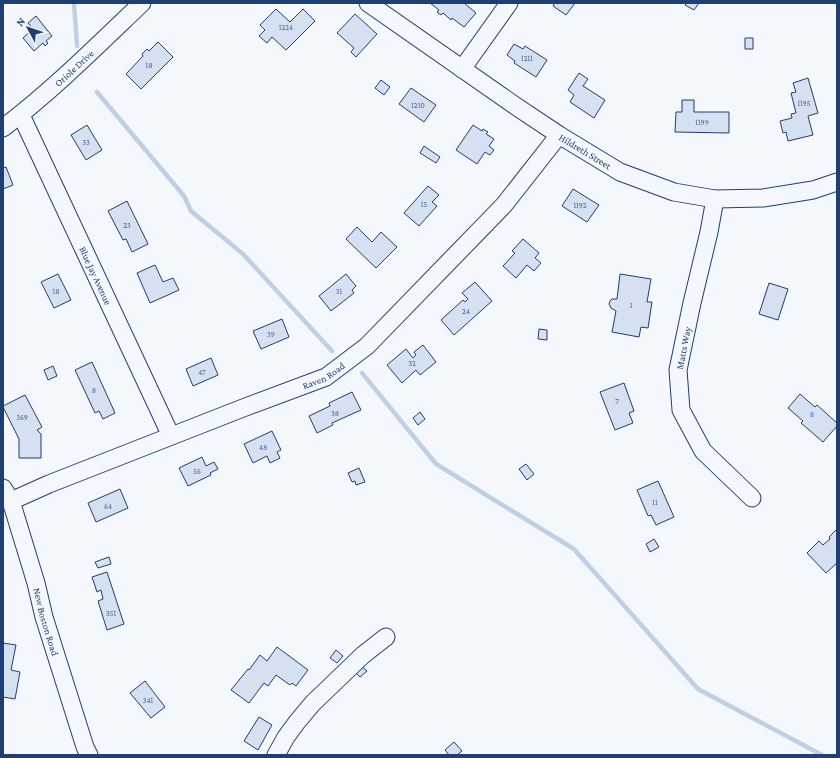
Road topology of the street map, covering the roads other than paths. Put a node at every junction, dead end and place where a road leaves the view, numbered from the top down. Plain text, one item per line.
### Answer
1 (142, 3) edge
2 (368, 3) edge
3 (509, 3) edge
4 (462, 69) junction
5 (21, 115) junction
6 (3, 128) edge
7 (559, 136) junction
8 (837, 182) edge
9 (715, 199) junction
10 (171, 436) junction
11 (7, 495) edge
12 (752, 498) dead end
13 (386, 637) dead end
14 (90, 755) edge
15 (276, 755) edge

1 - 5 street, Oriole Drive
2 - 4 street, Hildreth Street
3 - 4 street
4 - 7 street, Hildreth Street
5 - 6 street, Oriole Drive
5 - 10 street, Blue Jay Avenue
7 - 9 street, Hildreth Street
7 - 10 street, Raven Road
8 - 9 street, Hildreth Street
9 - 12 street, Matts Way
10 - 11 street, Raven Road
11 - 14 street, New Boston Road
13 - 15 street

